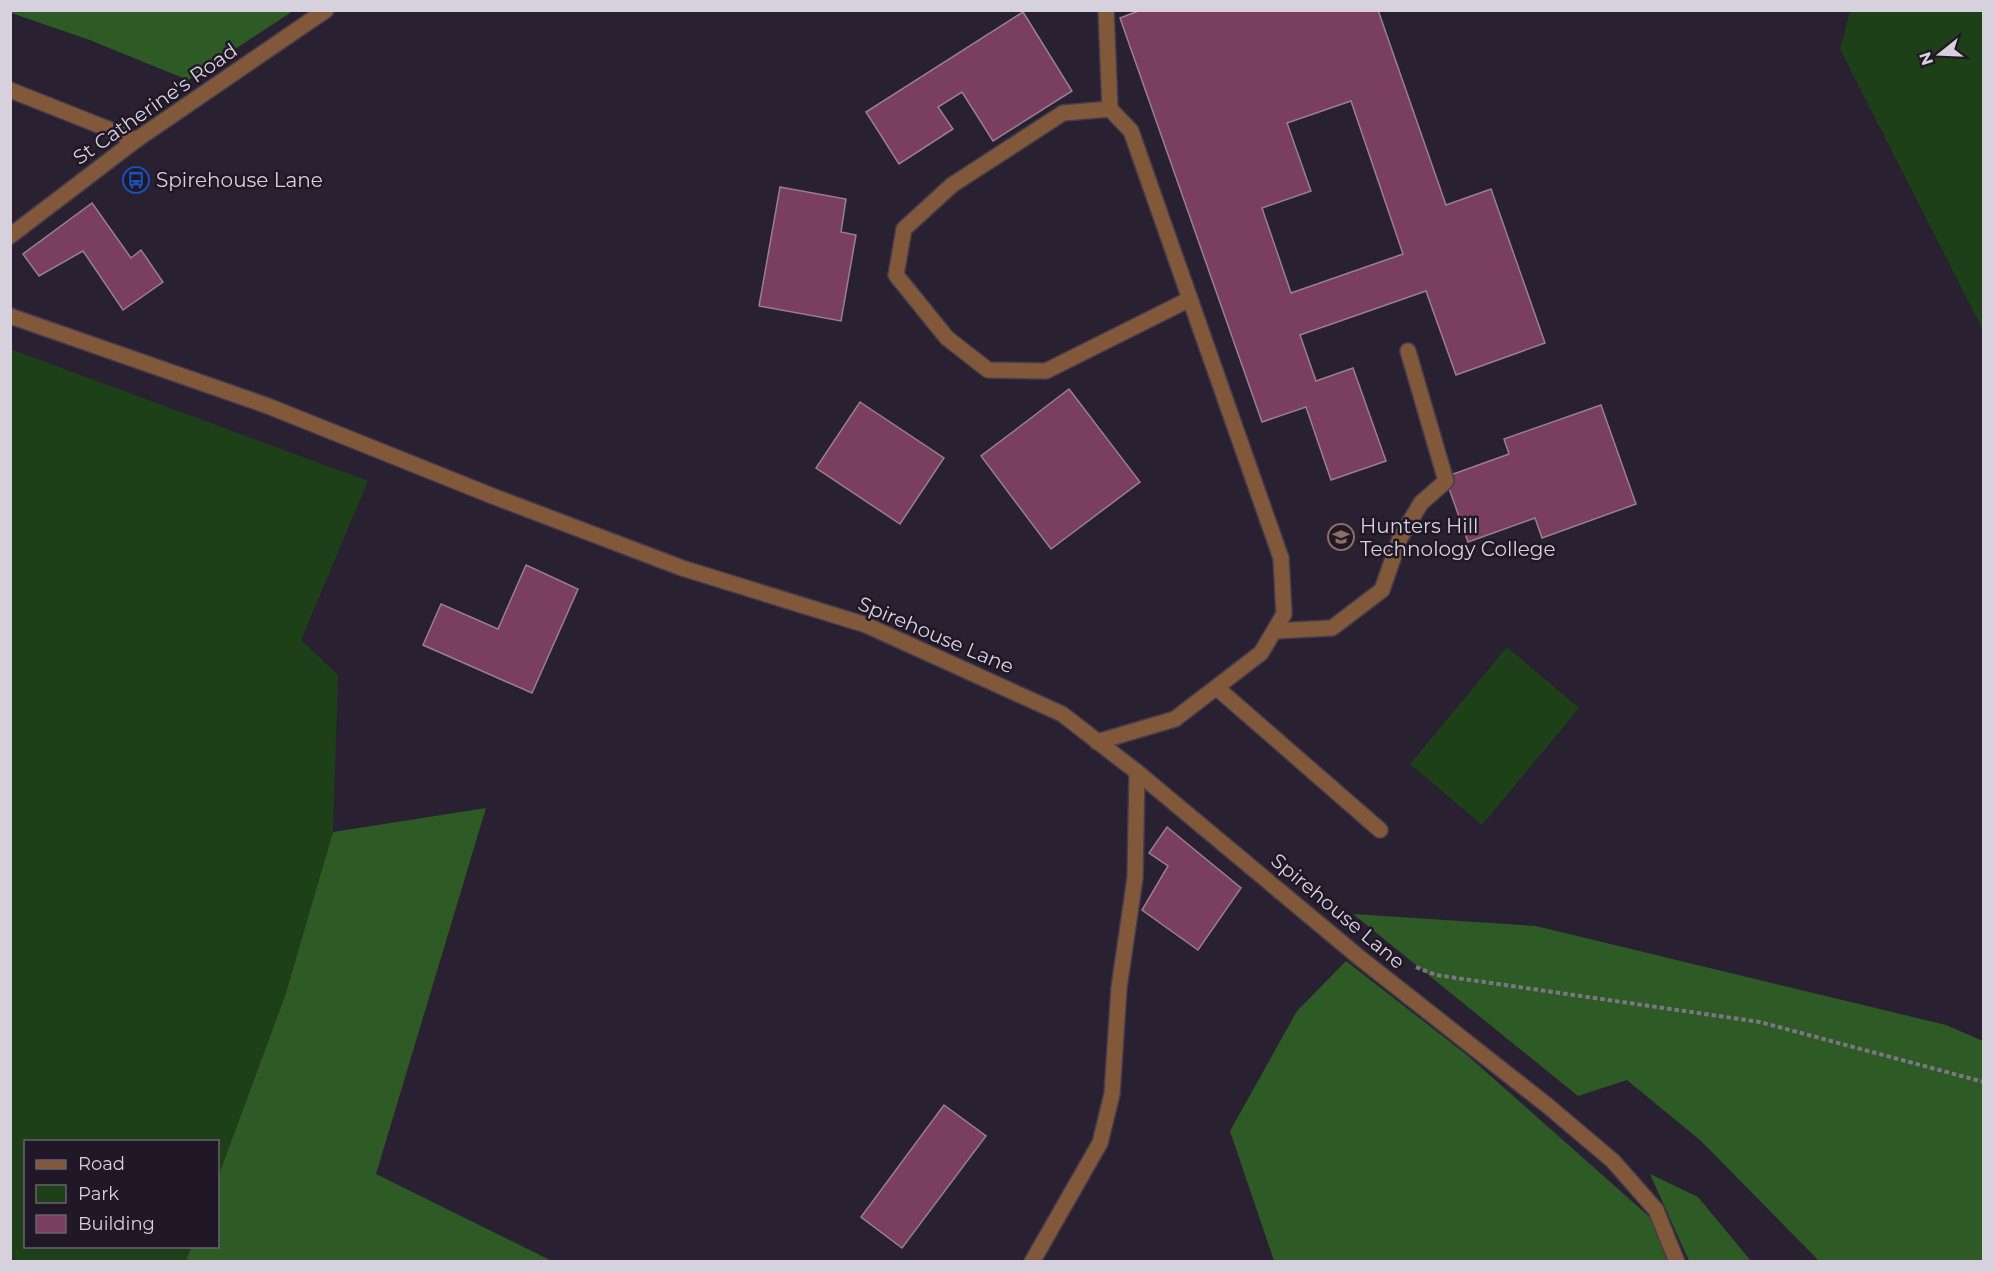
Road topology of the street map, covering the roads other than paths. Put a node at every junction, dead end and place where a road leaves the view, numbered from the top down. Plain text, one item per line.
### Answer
1 (326, 10) edge
2 (1106, 10) edge
3 (10, 90) edge
4 (1110, 109) junction
5 (136, 140) junction
6 (10, 236) edge
7 (1190, 299) junction
8 (10, 316) edge
9 (1408, 351) dead end
10 (1274, 631) junction
11 (1217, 688) junction
12 (1097, 742) junction
13 (1137, 772) junction
14 (1380, 830) dead end
15 (1032, 1262) edge
16 (1677, 1262) edge

1 - 5 street, St Catherine's Road
2 - 4 street
3 - 5 street
4 - 7 street
4 - 7 street
5 - 6 street, St Catherine's Road
7 - 10 street
8 - 12 street, Spirehouse Lane
9 - 10 street
10 - 11 street
11 - 12 street
11 - 14 street
12 - 13 street, Spirehouse Lane
13 - 15 street
13 - 16 street, Spirehouse Lane

